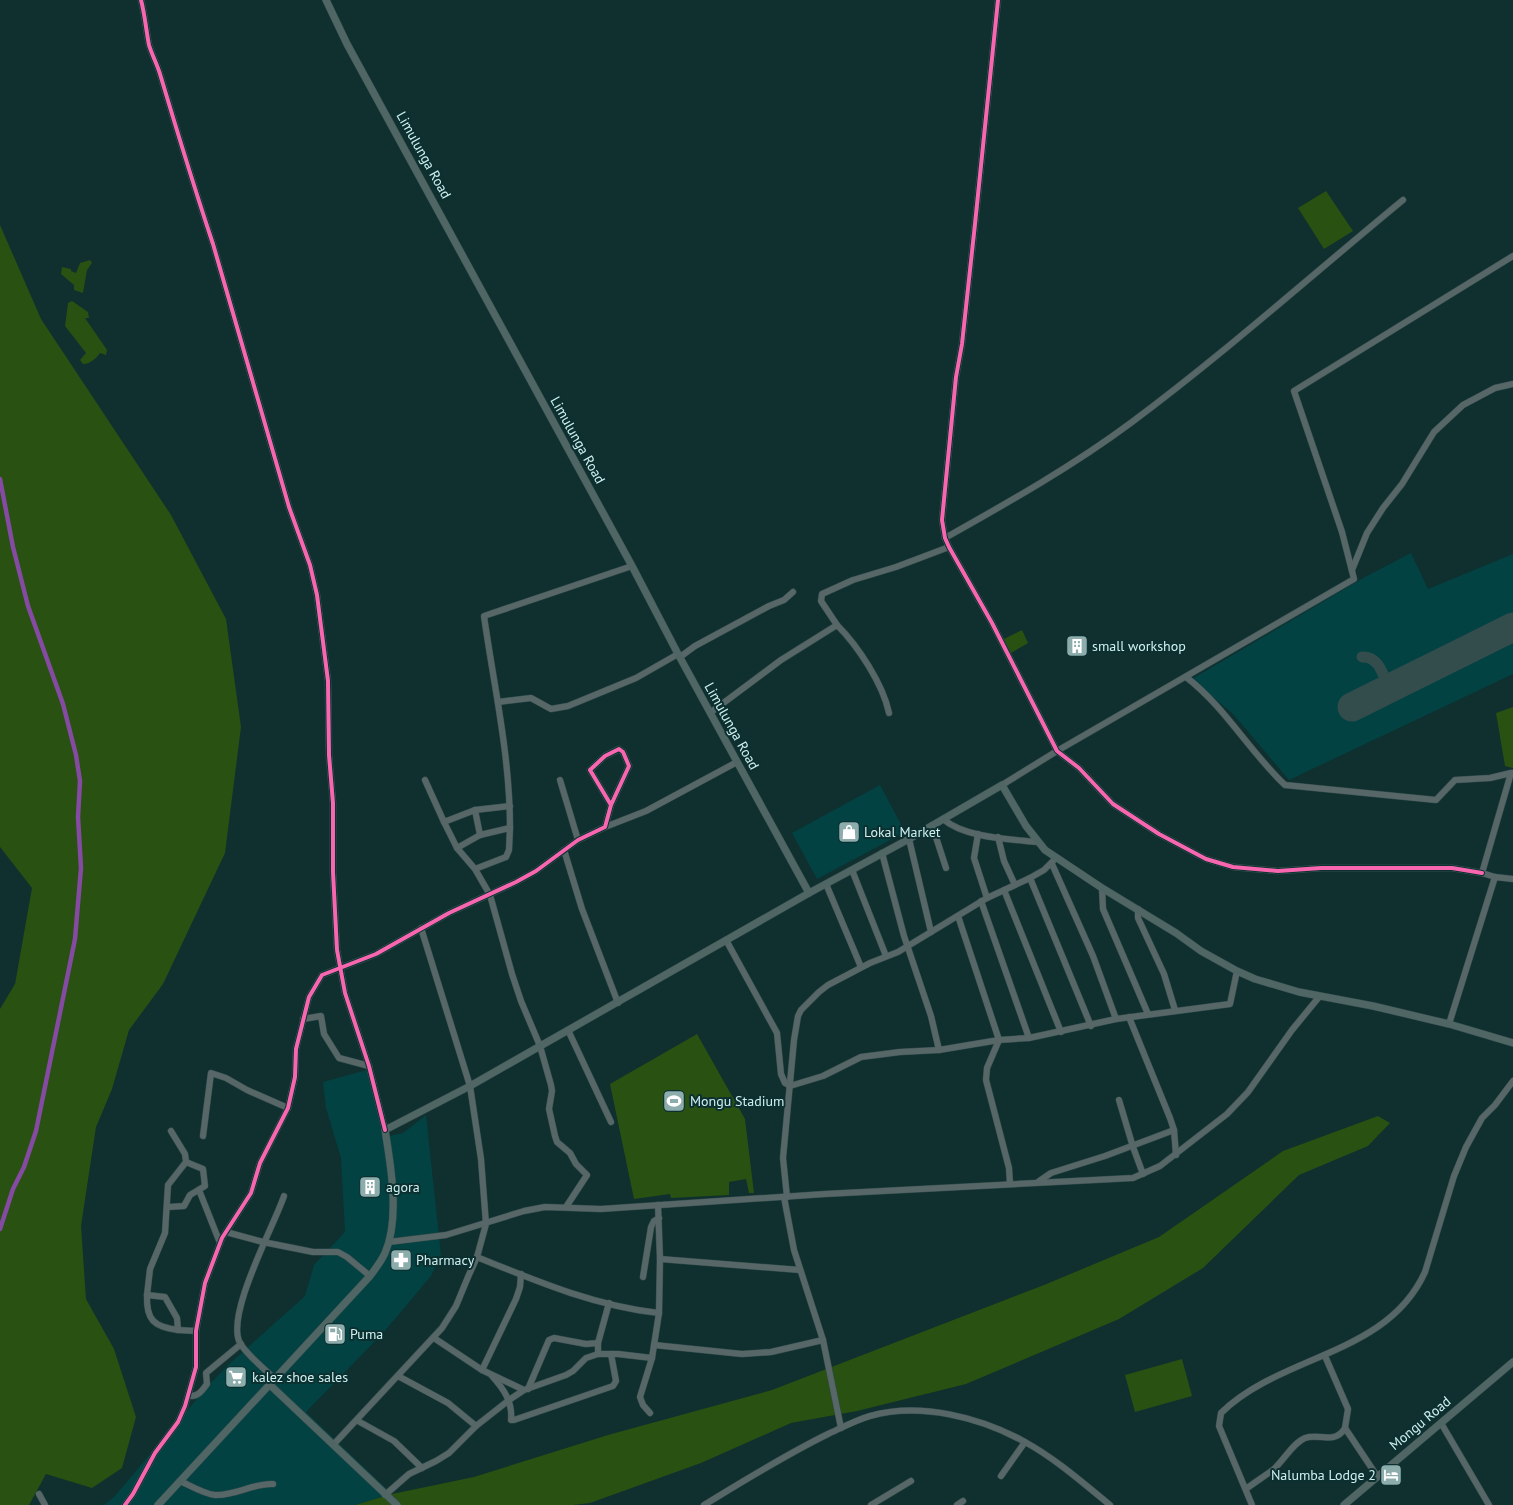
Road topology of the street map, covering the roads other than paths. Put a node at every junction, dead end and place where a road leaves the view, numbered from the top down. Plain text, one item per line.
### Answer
1 (141, 0) edge
2 (326, 0) edge
3 (998, 0) edge
4 (1403, 200) dead end
5 (1513, 256) edge
6 (1513, 384) edge
7 (945, 538) junction
8 (949, 547) junction
9 (632, 566) junction
10 (1352, 570) junction
11 (793, 592) dead end
12 (838, 625) junction
13 (679, 655) junction
14 (1186, 677) junction
15 (498, 702) junction
16 (710, 713) junction
17 (889, 713) dead end
18 (1058, 751) junction
19 (737, 762) junction
20 (1512, 773) edge
21 (425, 780) dead end
22 (560, 780) dead end
23 (1002, 785) junction
24 (611, 805) junction
25 (510, 806) junction
26 (475, 810) junction
27 (942, 820) junction
28 (444, 822) junction
29 (932, 825) junction
30 (605, 827) junction
31 (510, 828) junction
32 (978, 834) junction
33 (480, 835) junction
34 (998, 837) junction
35 (909, 839) junction
36 (578, 840) junction
37 (1037, 842) junction
38 (457, 848) junction
39 (564, 850) junction
40 (882, 853) junction
41 (1054, 861) junction
42 (946, 868) dead end
43 (475, 869) junction
44 (852, 870) junction
45 (1482, 873) junction
46 (1495, 877) junction
47 (1030, 878) junction
48 (1513, 879) edge
49 (826, 884) junction
50 (1015, 885) junction
51 (1102, 888) junction
52 (1004, 890) junction
53 (809, 893) junction
54 (490, 895) junction
55 (984, 900) junction
56 (1138, 909) junction
57 (958, 916) junction
58 (421, 928) junction
59 (931, 932) junction
60 (726, 940) junction
61 (907, 946) junction
62 (886, 956) junction
63 (861, 967) junction
64 (341, 969) junction
65 (1237, 971) junction
66 (1319, 997) junction
67 (618, 1003) junction
68 (1175, 1010) junction
69 (1148, 1014) junction
70 (1129, 1017) junction
71 (304, 1019) junction
72 (1116, 1019) junction
73 (1449, 1024) junction
74 (1091, 1026) junction
75 (568, 1030) junction
76 (1061, 1032) junction
77 (1029, 1038) junction
78 (999, 1040) junction
79 (1513, 1043) edge
80 (540, 1046) junction
81 (938, 1050) junction
82 (369, 1066) junction
83 (1513, 1080) edge
84 (470, 1086) junction
85 (790, 1086) junction
86 (1119, 1100) dead end
87 (288, 1108) junction
88 (611, 1122) dead end
89 (385, 1130) junction
90 (1174, 1130) junction
91 (171, 1131) dead end
92 (202, 1136) dead end
93 (1132, 1147) junction
94 (1176, 1155) junction
95 (186, 1162) junction
96 (1143, 1174) junction
97 (1038, 1182) junction
98 (1010, 1184) junction
99 (199, 1190) junction
100 (284, 1196) dead end
101 (786, 1197) junction
102 (658, 1205) junction
103 (168, 1207) junction
104 (566, 1207) junction
105 (659, 1218) junction
106 (486, 1224) junction
107 (226, 1232) junction
108 (264, 1242) junction
109 (389, 1242) junction
110 (220, 1243) junction
111 (477, 1257) junction
112 (660, 1259) junction
113 (800, 1270) junction
114 (521, 1274) junction
115 (370, 1276) junction
116 (643, 1277) dead end
117 (147, 1295) junction
118 (609, 1303) junction
119 (659, 1313) junction
120 (178, 1330) junction
121 (196, 1331) junction
122 (434, 1338) junction
123 (823, 1340) junction
124 (598, 1343) junction
125 (241, 1344) junction
126 (586, 1344) junction
127 (654, 1345) junction
128 (598, 1354) junction
129 (610, 1354) junction
130 (1325, 1356) junction
131 (586, 1358) junction
132 (652, 1358) junction
133 (1513, 1362) edge
134 (482, 1370) junction
135 (398, 1376) junction
136 (492, 1376) junction
137 (272, 1381) junction
138 (526, 1389) junction
139 (189, 1396) junction
140 (509, 1400) junction
141 (650, 1413) dead end
142 (358, 1421) junction
143 (1441, 1423) junction
144 (476, 1426) junction
145 (841, 1428) junction
146 (1345, 1428) junction
147 (1025, 1442) junction
148 (334, 1444) junction
149 (422, 1468) junction
150 (1002, 1476) dead end
151 (1377, 1476) junction
152 (180, 1481) junction
153 (910, 1481) dead end
154 (274, 1484) dead end
155 (1246, 1489) junction
156 (40, 1494) dead end
157 (385, 1495) junction
158 (963, 1501) dead end
159 (875, 1504) edge
160 (44, 1505) edge
161 (125, 1505) edge
162 (158, 1505) edge
163 (397, 1505) edge
164 (704, 1505) edge
165 (957, 1505) edge
166 (1110, 1505) edge
167 (1252, 1505) edge
168 (1344, 1505) edge
169 (1490, 1505) edge

1 - 64 street
2 - 9 main road, Limulunga Road
3 - 7 street
4 - 7 street
5 - 10 street
6 - 10 street
7 - 8 street
8 - 12 street
8 - 18 street
9 - 13 main road, Limulunga Road
9 - 15 street
10 - 14 street
11 - 13 street
12 - 16 street
12 - 17 street
13 - 15 street
13 - 16 main road, Limulunga Road
14 - 18 street
14 - 20 street
15 - 25 street
16 - 19 main road, Limulunga Road
18 - 23 street
18 - 45 street
19 - 30 street
19 - 53 main road, Limulunga Road
20 - 45 street
21 - 28 street
22 - 36 street
23 - 27 main road
23 - 37 main road
24 - 24 street
24 - 30 street
25 - 26 street
25 - 31 street
26 - 28 street
26 - 33 street
27 - 29 main road
27 - 32 street
28 - 38 street
29 - 35 main road
29 - 42 street
30 - 36 street
31 - 33 street
31 - 43 street
32 - 34 street
32 - 55 street
33 - 38 street
34 - 37 street
34 - 50 street
35 - 40 main road
35 - 59 street
36 - 39 street
37 - 41 main road
38 - 43 street
39 - 54 street
39 - 67 street
40 - 44 main road
40 - 61 street
41 - 47 street
41 - 51 main road
41 - 72 street
43 - 54 street
44 - 49 main road
44 - 62 street
45 - 46 street
46 - 48 street
46 - 73 street
47 - 50 street
47 - 74 street
49 - 53 main road
49 - 63 street
50 - 52 street
51 - 56 main road
51 - 69 street
52 - 55 street
52 - 76 street
53 - 60 main road
54 - 58 street
54 - 80 street
55 - 57 street
55 - 77 street
56 - 65 main road
56 - 68 street
57 - 59 street
57 - 78 street
58 - 64 street
58 - 84 street
59 - 61 street
60 - 67 main road
60 - 85 street
61 - 62 street
61 - 81 street
62 - 63 street
63 - 85 street
64 - 71 street
64 - 82 street
65 - 66 main road
65 - 68 street
66 - 73 main road
66 - 94 street
67 - 75 main road
68 - 69 street
69 - 70 street
70 - 72 street
70 - 90 street
71 - 82 street
71 - 87 street
72 - 74 street
73 - 79 main road
74 - 76 street
75 - 80 main road
75 - 88 street
76 - 77 street
77 - 78 street
78 - 81 street
78 - 98 street
80 - 84 main road
80 - 104 street
81 - 85 street
82 - 89 street
83 - 130 street
84 - 89 main road
84 - 106 street
85 - 101 street
86 - 93 street
87 - 92 street
87 - 107 street
89 - 109 main road
90 - 93 street
90 - 94 street
91 - 95 street
93 - 96 street
93 - 97 street
94 - 96 street
95 - 99 street
95 - 103 street
96 - 97 street
97 - 98 street
98 - 101 street
99 - 103 street
99 - 110 street
100 - 108 street
101 - 102 street
101 - 113 street
102 - 104 street
102 - 105 street
103 - 117 street
104 - 106 street
105 - 112 street
105 - 116 street
106 - 109 street
106 - 111 street
107 - 108 street
107 - 110 street
108 - 115 street
108 - 125 street
109 - 115 main road
110 - 121 street
111 - 114 street
111 - 122 street
112 - 113 street
112 - 119 street
113 - 123 street
114 - 118 street
114 - 134 street
115 - 137 main road
117 - 120 street
117 - 120 street
118 - 119 street
118 - 124 street
119 - 127 street
120 - 121 street
121 - 139 street
122 - 134 street
122 - 135 street
123 - 127 street
123 - 145 street
124 - 126 street
124 - 128 street
125 - 137 street
125 - 139 street
126 - 131 street
126 - 138 street
127 - 132 street
128 - 129 street
128 - 131 street
129 - 132 street
129 - 140 street
130 - 146 street
130 - 155 street
131 - 138 street
132 - 141 street
133 - 143 main road, Mongu Road
134 - 136 street
135 - 142 street
135 - 144 street
136 - 138 street
136 - 140 street
137 - 148 main road
137 - 152 main road
138 - 140 street
139 - 161 street
140 - 144 street
142 - 148 street
142 - 149 street
143 - 151 main road, Mongu Road
143 - 169 street
144 - 149 street
145 - 147 street
145 - 164 street
146 - 151 street
146 - 155 street
147 - 150 street
147 - 166 street
148 - 157 main road
149 - 157 street
151 - 168 main road, Mongu Road
152 - 154 street
152 - 162 main road
153 - 159 street
155 - 167 street
156 - 160 street
157 - 163 main road
158 - 165 street

